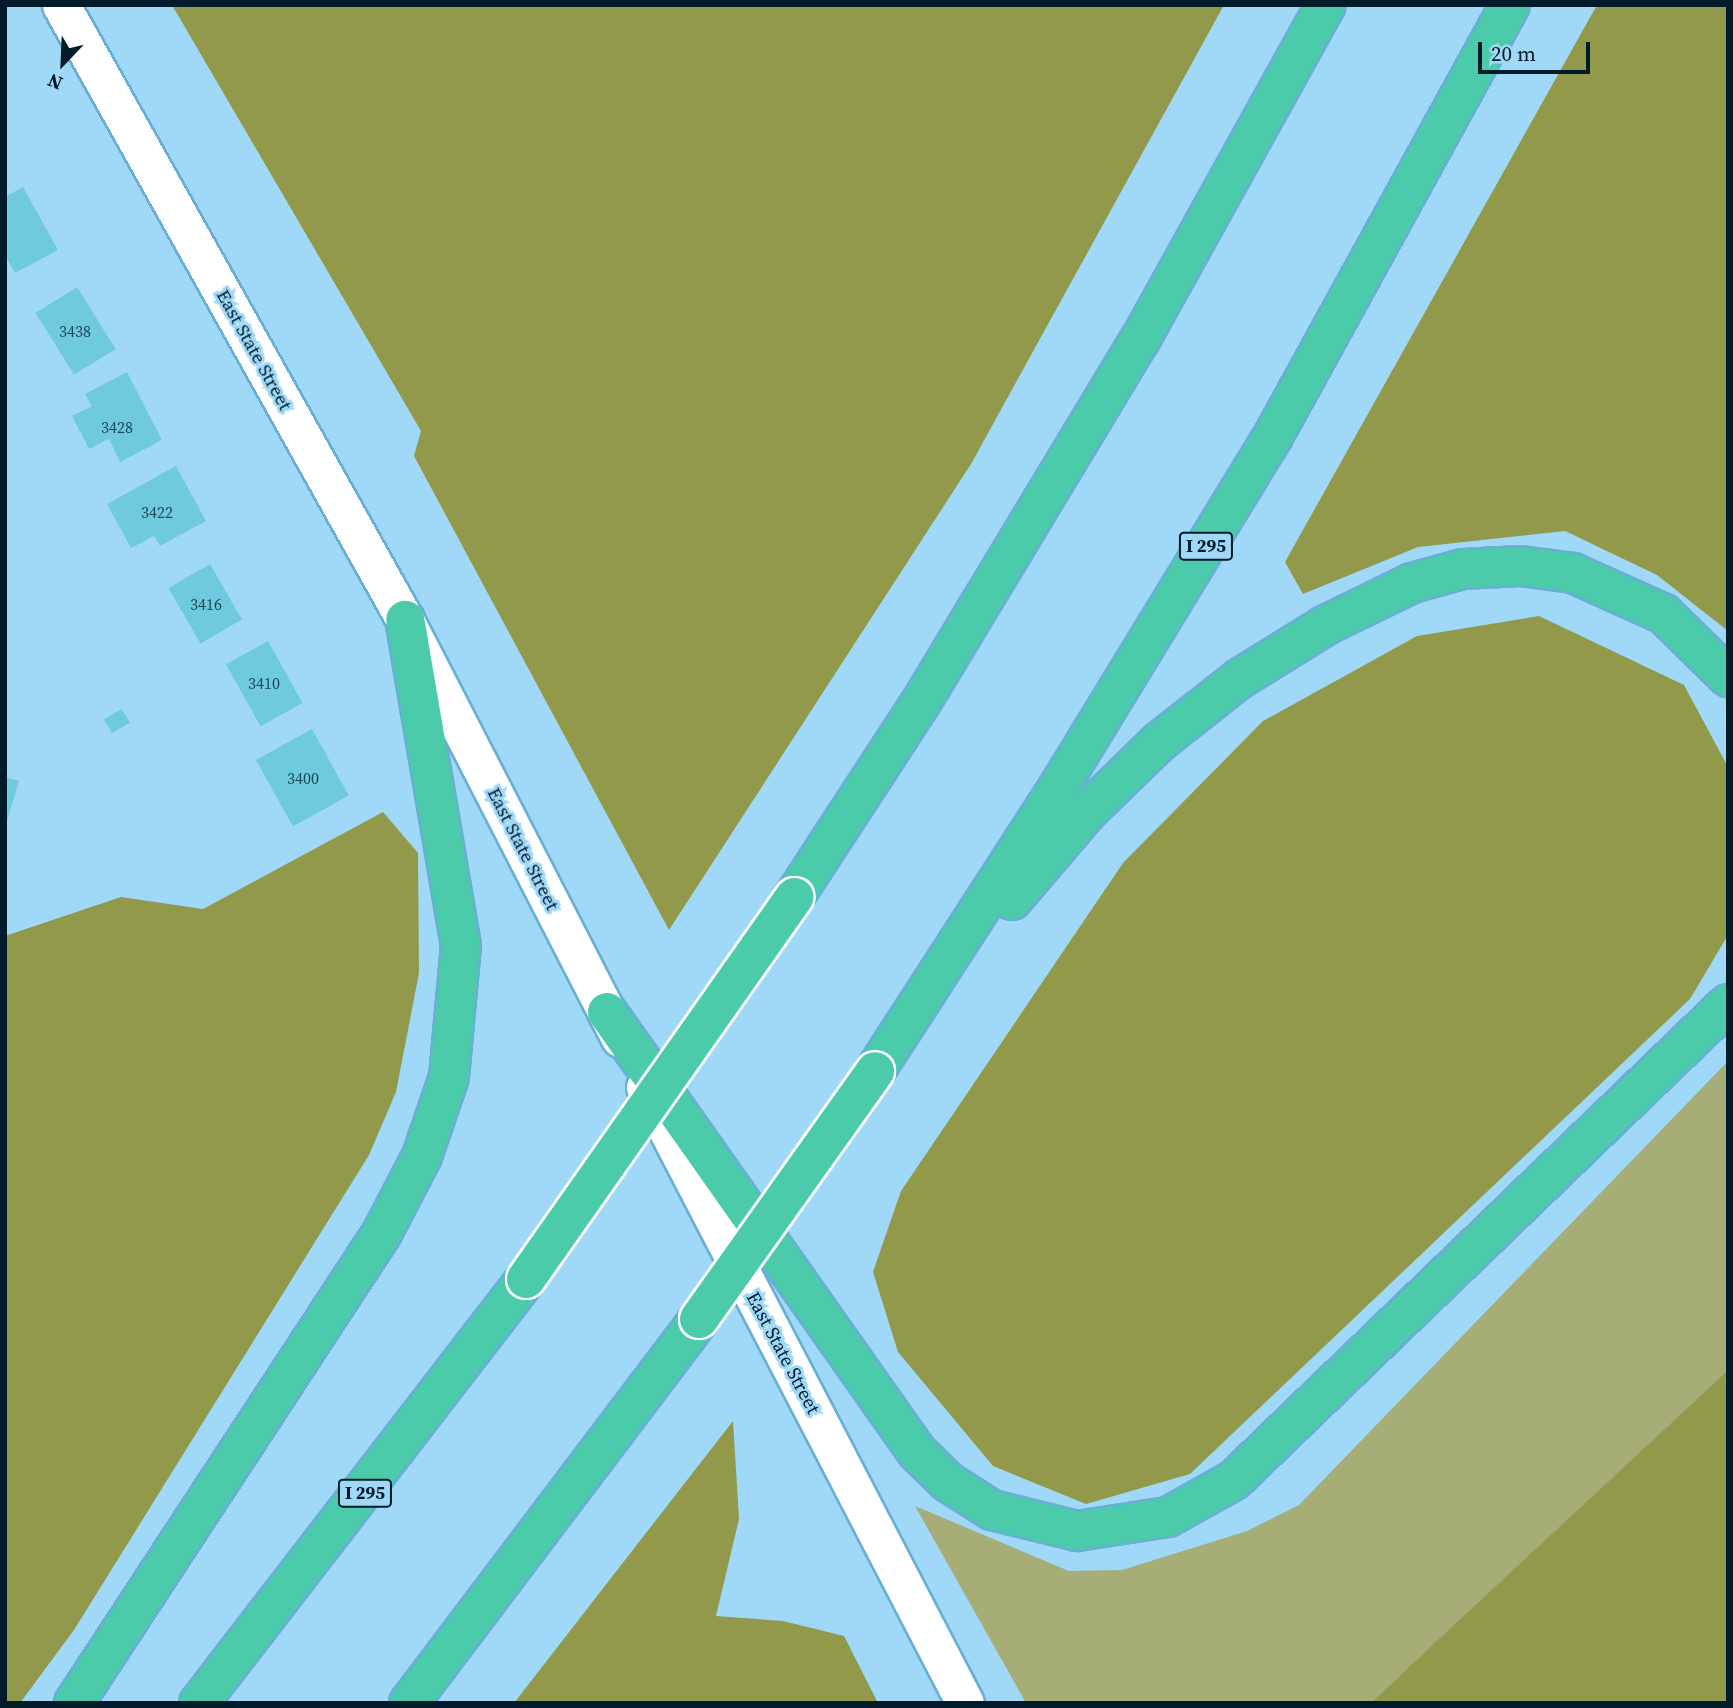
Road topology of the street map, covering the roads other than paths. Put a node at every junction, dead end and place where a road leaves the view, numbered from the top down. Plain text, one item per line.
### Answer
1 (61, 5) edge
2 (1326, 5) edge
3 (1510, 5) edge
4 (405, 620) junction
5 (1728, 677) edge
6 (1728, 1004) edge
7 (607, 1012) junction
8 (875, 1071) junction
9 (74, 1703) edge
10 (199, 1703) edge
11 (409, 1703) edge
12 (965, 1703) edge

1 - 4 street, East State Street
2 - 10 highway, I 295, bridge
3 - 8 highway, I 295
4 - 7 street, East State Street
4 - 9 highway
5 - 8 highway
6 - 7 highway
7 - 12 street, East State Street
8 - 11 highway, I 295, bridge

